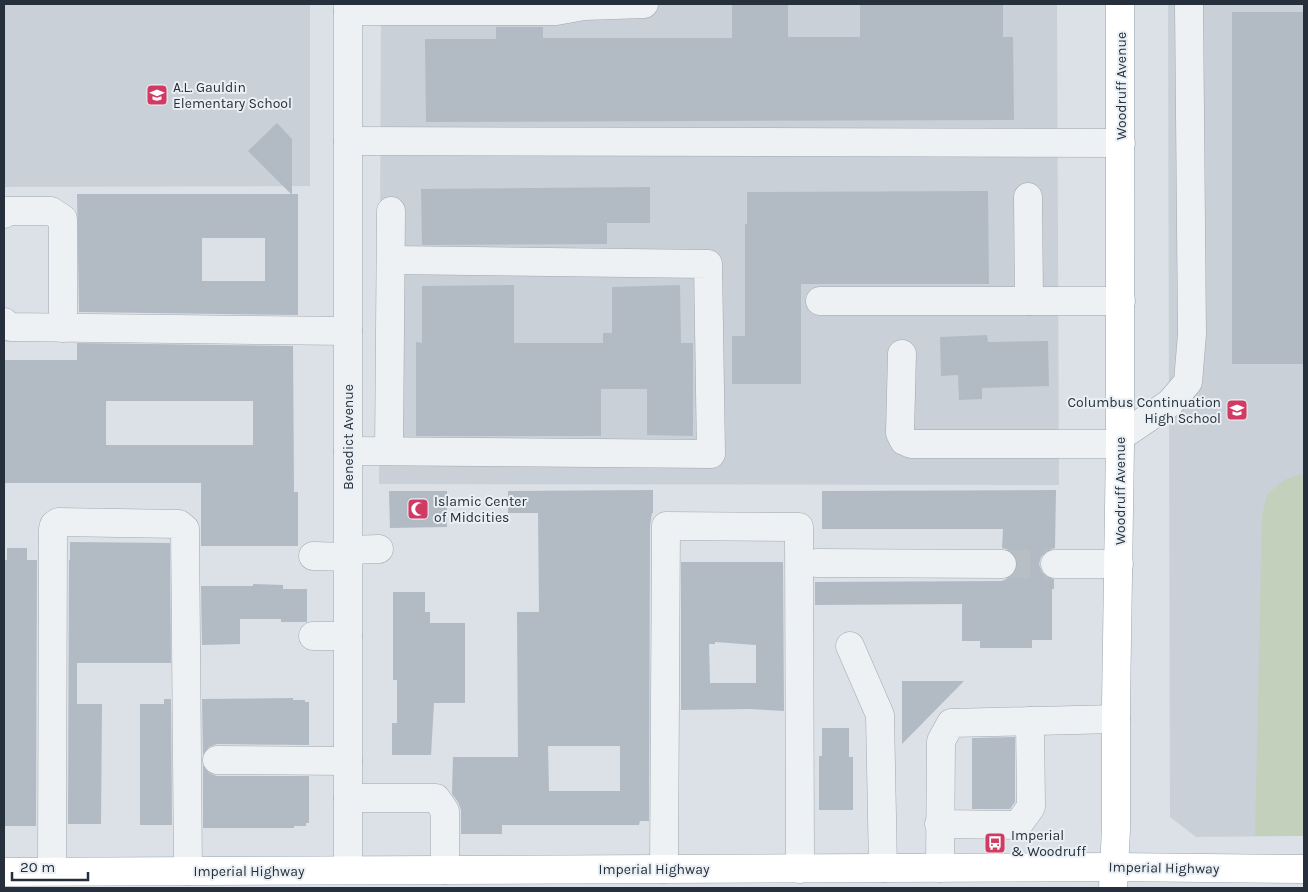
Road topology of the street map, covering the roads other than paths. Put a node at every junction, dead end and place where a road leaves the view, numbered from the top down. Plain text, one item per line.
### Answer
1 (644, 4) edge
2 (1120, 4) edge
3 (1189, 4) edge
4 (348, 7) edge
5 (556, 7) edge
6 (348, 141) junction
7 (1121, 143) junction
8 (1028, 197) dead end
9 (391, 211) dead end
10 (4, 214) edge
11 (390, 260) junction
12 (820, 301) dead end
13 (1029, 301) junction
14 (1121, 302) junction
15 (4, 322) edge
16 (63, 328) junction
17 (348, 331) junction
18 (902, 354) dead end
19 (1120, 441) junction
20 (348, 451) junction
21 (389, 451) junction
22 (379, 549) dead end
23 (348, 553) junction
24 (313, 556) dead end
25 (817, 563) dead end
26 (1002, 564) tunnel mouth
27 (1055, 564) tunnel mouth
28 (1119, 564) junction
29 (313, 636) dead end
30 (348, 636) junction
31 (850, 646) dead end
32 (1116, 719) junction
33 (1030, 721) junction
34 (217, 760) dead end
35 (348, 761) junction
36 (348, 798) junction
37 (939, 824) junction
38 (883, 868) junction
39 (940, 868) junction
40 (664, 869) junction
41 (800, 869) junction
42 (1304, 869) edge
43 (444, 870) junction
44 (52, 871) junction
45 (188, 871) junction
46 (4, 872) edge
47 (1113, 877) edge
48 (348, 879) edge

1 - 5 street
2 - 7 main road, Woodruff Avenue
3 - 19 street
4 - 5 street
4 - 6 street, Benedict Avenue
6 - 7 street
6 - 17 street, Benedict Avenue
7 - 14 main road, Woodruff Avenue
8 - 13 street
9 - 11 street
10 - 16 street
11 - 21 street
11 - 21 street
12 - 13 street
13 - 14 street
14 - 19 main road, Woodruff Avenue
15 - 16 street
16 - 17 street
17 - 20 street, Benedict Avenue
18 - 19 street
19 - 28 main road, Woodruff Avenue
20 - 21 street
20 - 23 street, Benedict Avenue
22 - 23 street
23 - 24 street
23 - 30 street, Benedict Avenue
25 - 26 street
27 - 28 street
28 - 32 main road, Woodruff Avenue
29 - 30 street
30 - 35 street, Benedict Avenue
31 - 38 street
32 - 33 street
32 - 47 main road, Woodruff Avenue
33 - 37 street
33 - 37 street
34 - 35 street
35 - 36 street, Benedict Avenue
36 - 43 street
36 - 48 street, Benedict Avenue
37 - 39 street
38 - 39 main road, Imperial Highway
38 - 41 main road, Imperial Highway
39 - 47 main road, Imperial Highway
40 - 41 main road, Imperial Highway
40 - 41 street
40 - 43 main road, Imperial Highway
42 - 47 main road, Imperial Highway
43 - 48 main road, Imperial Highway
44 - 45 main road, Imperial Highway
44 - 45 street
44 - 46 main road, Imperial Highway
45 - 48 main road, Imperial Highway

